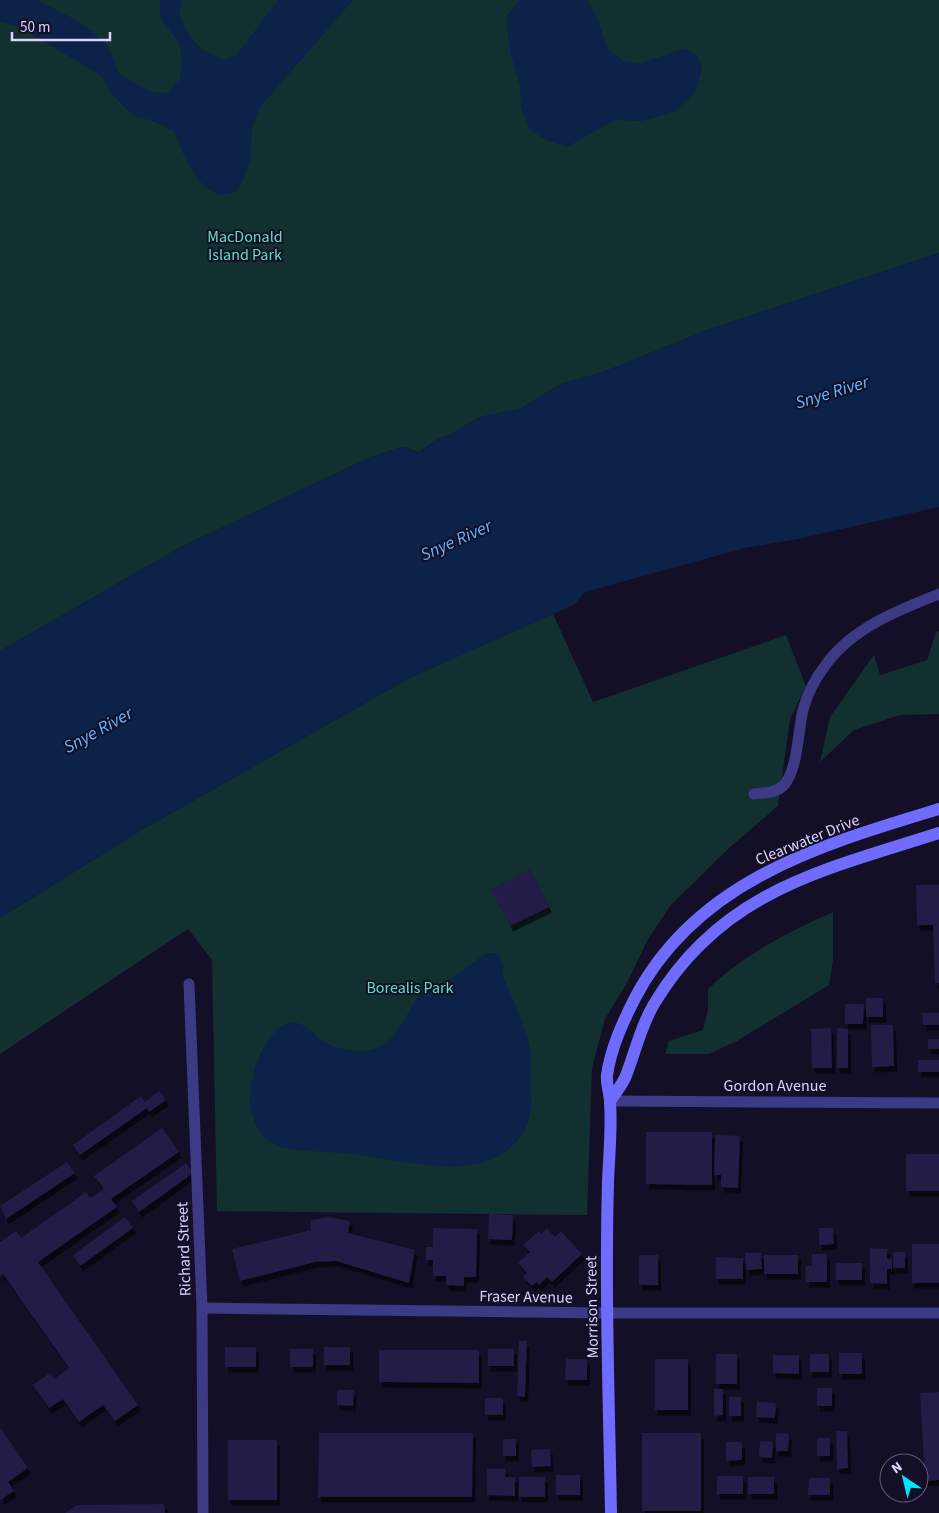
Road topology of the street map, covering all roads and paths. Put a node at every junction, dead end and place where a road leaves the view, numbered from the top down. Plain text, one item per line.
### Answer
1 (939, 594) edge
2 (754, 794) dead end
3 (939, 809) edge
4 (939, 833) edge
5 (189, 984) dead end
6 (610, 1101) junction
7 (939, 1103) edge
8 (202, 1308) junction
9 (939, 1313) edge
10 (607, 1314) junction
11 (203, 1513) edge
12 (611, 1513) edge

1 - 2 street
3 - 6 main road, Clearwater Drive
4 - 6 main road
5 - 8 street, Richard Street
6 - 7 street, Gordon Avenue
6 - 10 main road, Morrison Street
8 - 10 street, Fraser Avenue
8 - 11 street, Richard Street
9 - 10 street, Fraser Avenue
10 - 12 main road, Morrison Street

